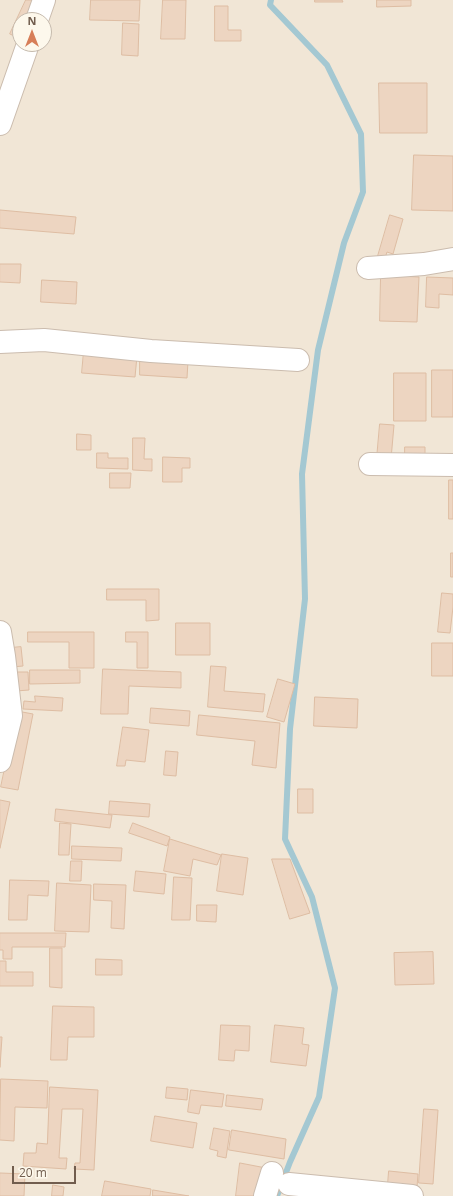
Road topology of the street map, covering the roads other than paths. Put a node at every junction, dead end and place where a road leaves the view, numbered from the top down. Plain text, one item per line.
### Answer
1 (44, 0) edge
2 (40, 12) edge
3 (25, 52) edge
4 (0, 124) edge
5 (453, 259) edge
6 (368, 268) dead end
7 (0, 342) edge
8 (298, 360) dead end
9 (370, 464) dead end
10 (453, 465) edge
11 (0, 632) edge
12 (0, 761) edge
13 (265, 1196) edge
14 (412, 1196) edge

1 - 2 street
3 - 4 street
5 - 6 street
7 - 8 street
9 - 10 street
11 - 12 street
13 - 14 street

